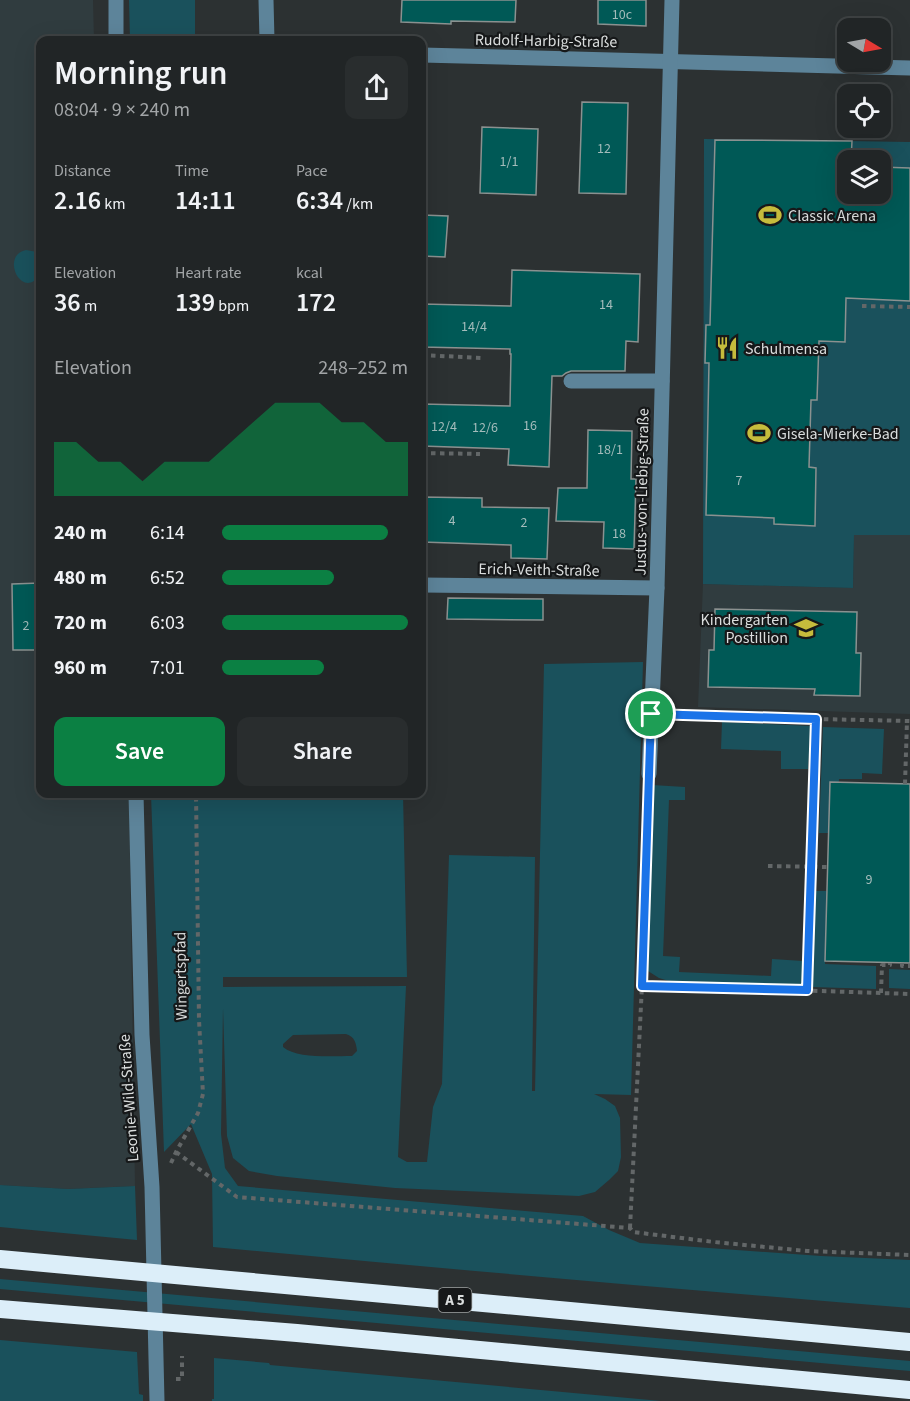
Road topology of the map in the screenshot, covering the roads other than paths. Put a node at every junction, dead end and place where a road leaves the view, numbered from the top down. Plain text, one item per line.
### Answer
1 (116, 0) edge
2 (266, 0) edge
3 (672, 0) edge
4 (116, 36) edge
5 (267, 36) edge
6 (426, 55) edge
7 (670, 61) junction
8 (910, 68) edge
9 (572, 381) dead end
10 (662, 381) junction
11 (426, 585) edge
12 (657, 588) junction
13 (649, 774) road end
14 (136, 798) edge
15 (0, 1259) edge
16 (0, 1309) edge
17 (910, 1342) edge
18 (910, 1390) edge
19 (157, 1401) edge

1 - 4 street
2 - 5 street
3 - 7 street, Justus-von-Liebig-Straße
6 - 7 street, Rudolf-Harbig-Straße
7 - 8 street, Rudolf-Harbig-Straße
7 - 10 street, Justus-von-Liebig-Straße
9 - 10 street
10 - 12 street, Justus-von-Liebig-Straße
11 - 12 street, Erich-Veith-Straße
12 - 13 street, Justus-von-Liebig-Straße
14 - 19 street, Leonie-Wild-Straße
15 - 17 highway, A 5
16 - 18 highway

